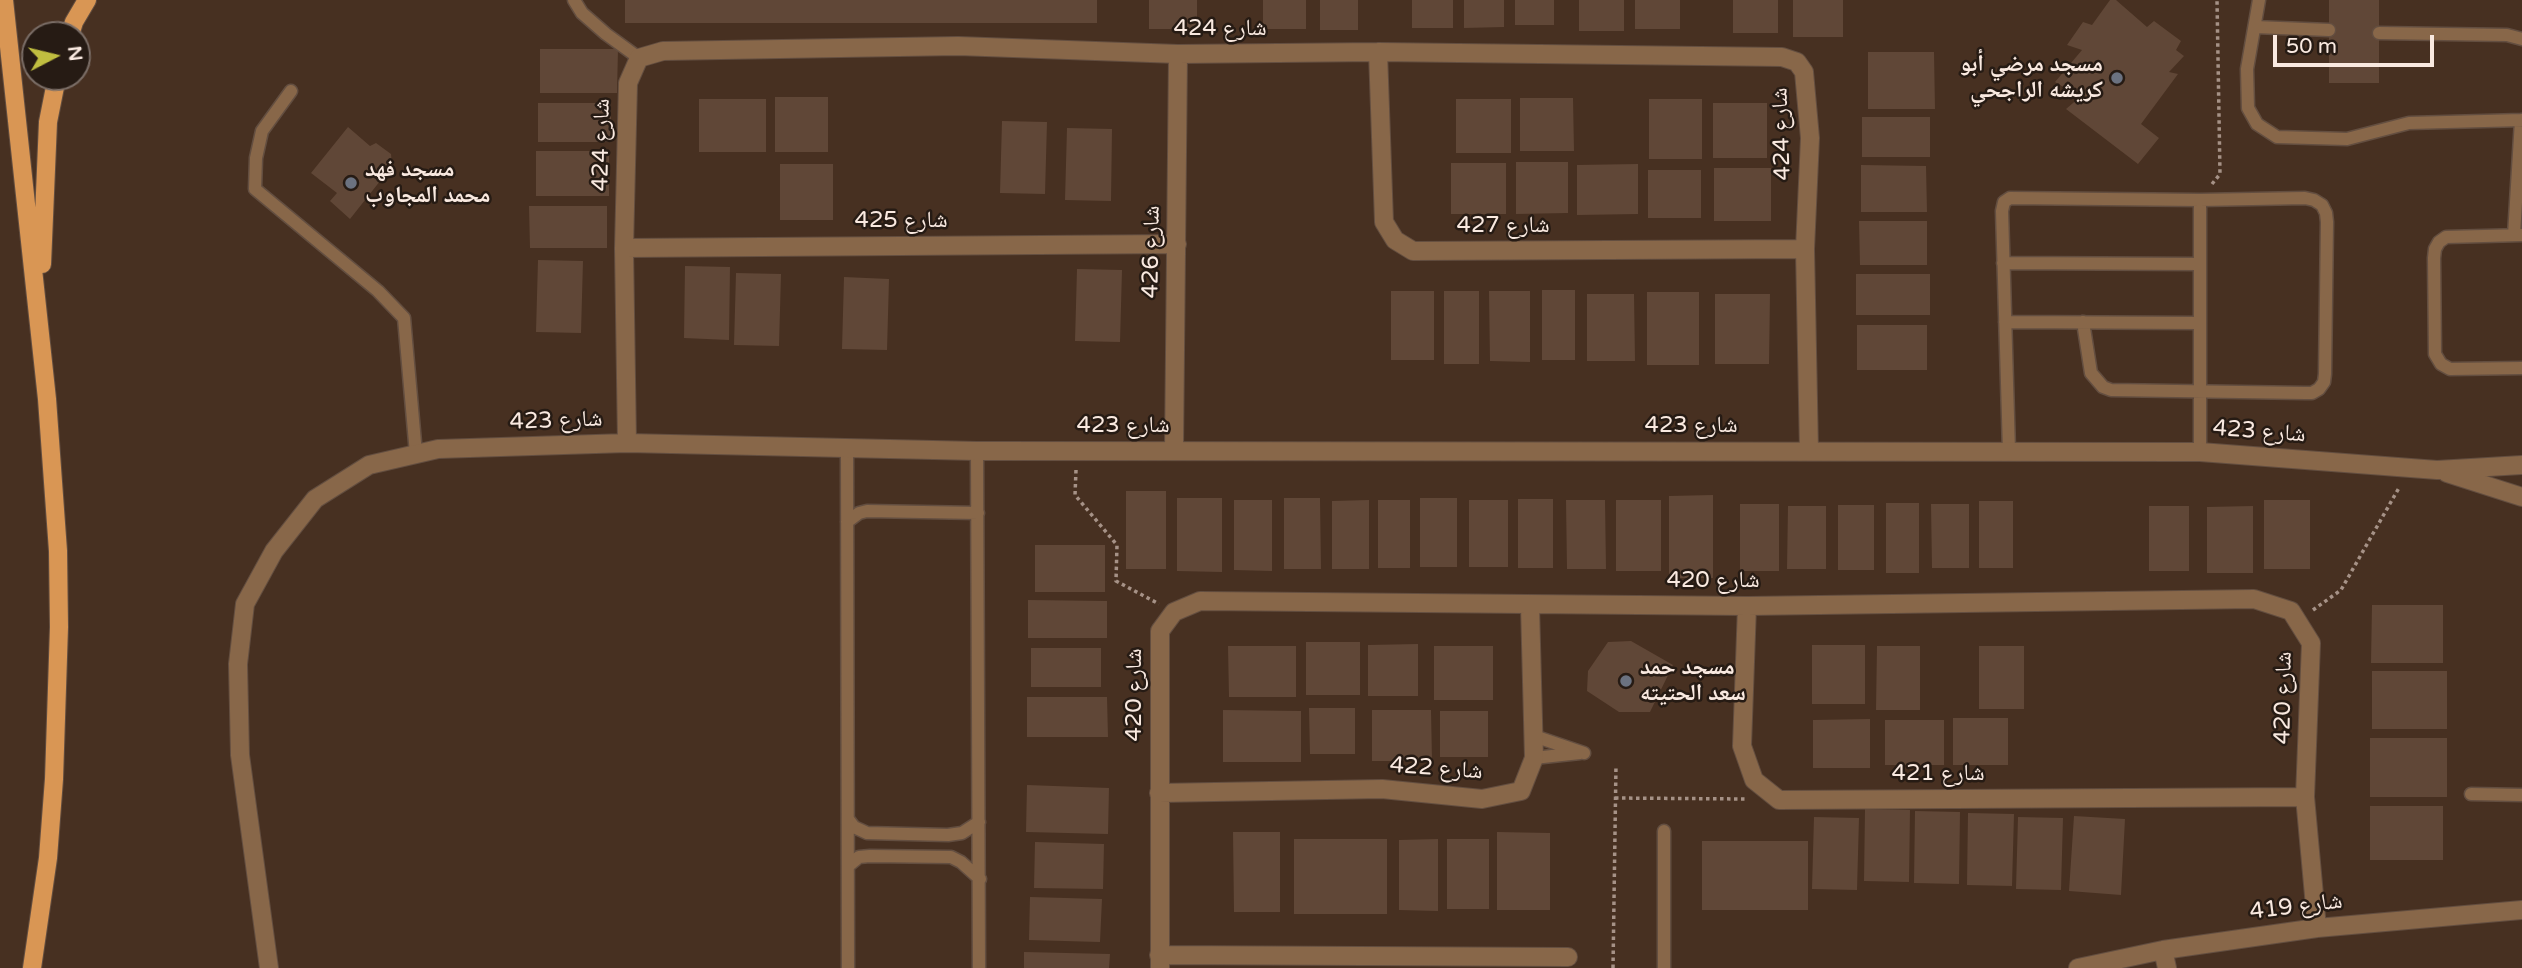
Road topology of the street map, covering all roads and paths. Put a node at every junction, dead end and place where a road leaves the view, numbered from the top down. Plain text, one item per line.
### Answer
1 (4, 0) edge
2 (87, 0) edge
3 (573, 0) edge
4 (2217, 0) edge
5 (2259, 0) edge
6 (77, 21) edge
7 (2255, 27) junction
8 (2329, 30) dead end
9 (2379, 33) dead end
10 (2522, 39) edge
11 (1378, 52) junction
12 (1178, 54) junction
13 (639, 58) junction
14 (54, 91) edge
15 (291, 91) dead end
16 (2521, 120) edge
17 (2200, 200) junction
18 (2518, 235) edge
19 (1177, 244) junction
20 (624, 248) junction
21 (1805, 249) junction
22 (2003, 263) junction
23 (2200, 264) junction
24 (2005, 322) junction
25 (2083, 322) junction
26 (39, 323) junction
27 (2200, 323) junction
28 (2522, 368) edge
29 (2200, 392) junction
30 (627, 443) junction
31 (847, 447) junction
32 (1076, 450) junction
33 (1174, 450) junction
34 (977, 451) junction
35 (1809, 451) junction
36 (2009, 451) junction
37 (2200, 452) junction
38 (416, 454) junction
39 (2522, 465) edge
40 (2411, 468) junction
41 (2437, 470) junction
42 (2522, 497) edge
43 (978, 513) junction
44 (847, 523) junction
45 (1530, 606) junction
46 (1747, 606) junction
47 (1174, 612) junction
48 (2298, 621) junction
49 (1534, 736) junction
50 (1534, 758) junction
51 (1616, 765) dead end
52 (1159, 793) junction
53 (2472, 794) dead end
54 (2522, 795) edge
55 (2305, 797) junction
56 (1615, 798) junction
57 (1779, 800) junction
58 (848, 819) junction
59 (979, 822) junction
60 (1664, 831) dead end
61 (848, 866) junction
62 (980, 879) junction
63 (2522, 910) edge
64 (2317, 928) junction
65 (1568, 957) dead end
66 (2165, 959) edge
67 (1159, 962) edge
68 (32, 968) edge
69 (269, 968) edge
70 (848, 968) edge
71 (979, 968) edge
72 (1613, 968) edge
73 (1664, 968) edge
74 (2077, 968) edge

1 - 26 main road
2 - 6 main road
3 - 13 lane
4 - 17 path
5 - 7 lane
7 - 8 lane
7 - 16 lane
9 - 10 lane
11 - 12 street, شارع 424
11 - 21 street, شارع 427
11 - 21 street, شارع 424
12 - 13 street, شارع 424
12 - 19 street, شارع 426
13 - 20 street, شارع 424
14 - 26 main road
15 - 38 lane
16 - 18 lane
17 - 22 lane
17 - 23 lane
17 - 29 lane
18 - 28 lane
19 - 20 street, شارع 425
19 - 33 street, شارع 426
20 - 30 street, شارع 424
21 - 35 street, شارع 424
22 - 23 lane
22 - 24 lane
23 - 27 lane
24 - 25 lane
24 - 36 lane
25 - 27 lane
25 - 29 lane
26 - 68 main road
27 - 29 lane
29 - 37 lane
30 - 31 street, شارع 423
30 - 38 street, شارع 423
31 - 34 street, شارع 423
31 - 44 lane
32 - 33 street, شارع 423
32 - 34 street, شارع 423
32 - 47 path
33 - 35 street, شارع 423
34 - 43 lane
35 - 36 street, شارع 423
36 - 37 street, شارع 423
37 - 40 street, شارع 423
38 - 69 street, شارع 423
39 - 41 street, شارع 423
40 - 41 street, شارع 423
40 - 48 path
41 - 42 street, شارع 423
43 - 44 lane
43 - 59 lane
44 - 58 lane
45 - 46 street, شارع 420
45 - 47 street, شارع 420
45 - 49 street, شارع 422
46 - 48 street, شارع 420
46 - 57 street
47 - 52 street, شارع 420
48 - 55 street, شارع 420
49 - 50 street, شارع 422
49 - 50 lane
50 - 52 street, شارع 422
51 - 56 path
52 - 67 street, شارع 420
53 - 54 lane
55 - 57 street, شارع 421
55 - 64 street, شارع 420
56 - 57 path
56 - 72 path
58 - 59 lane
58 - 61 lane
59 - 62 lane
60 - 73 lane
61 - 62 lane
61 - 70 lane
62 - 71 lane
63 - 64 street, شارع 419
64 - 66 street, شارع 419
65 - 67 street
66 - 74 street, شارع 419

